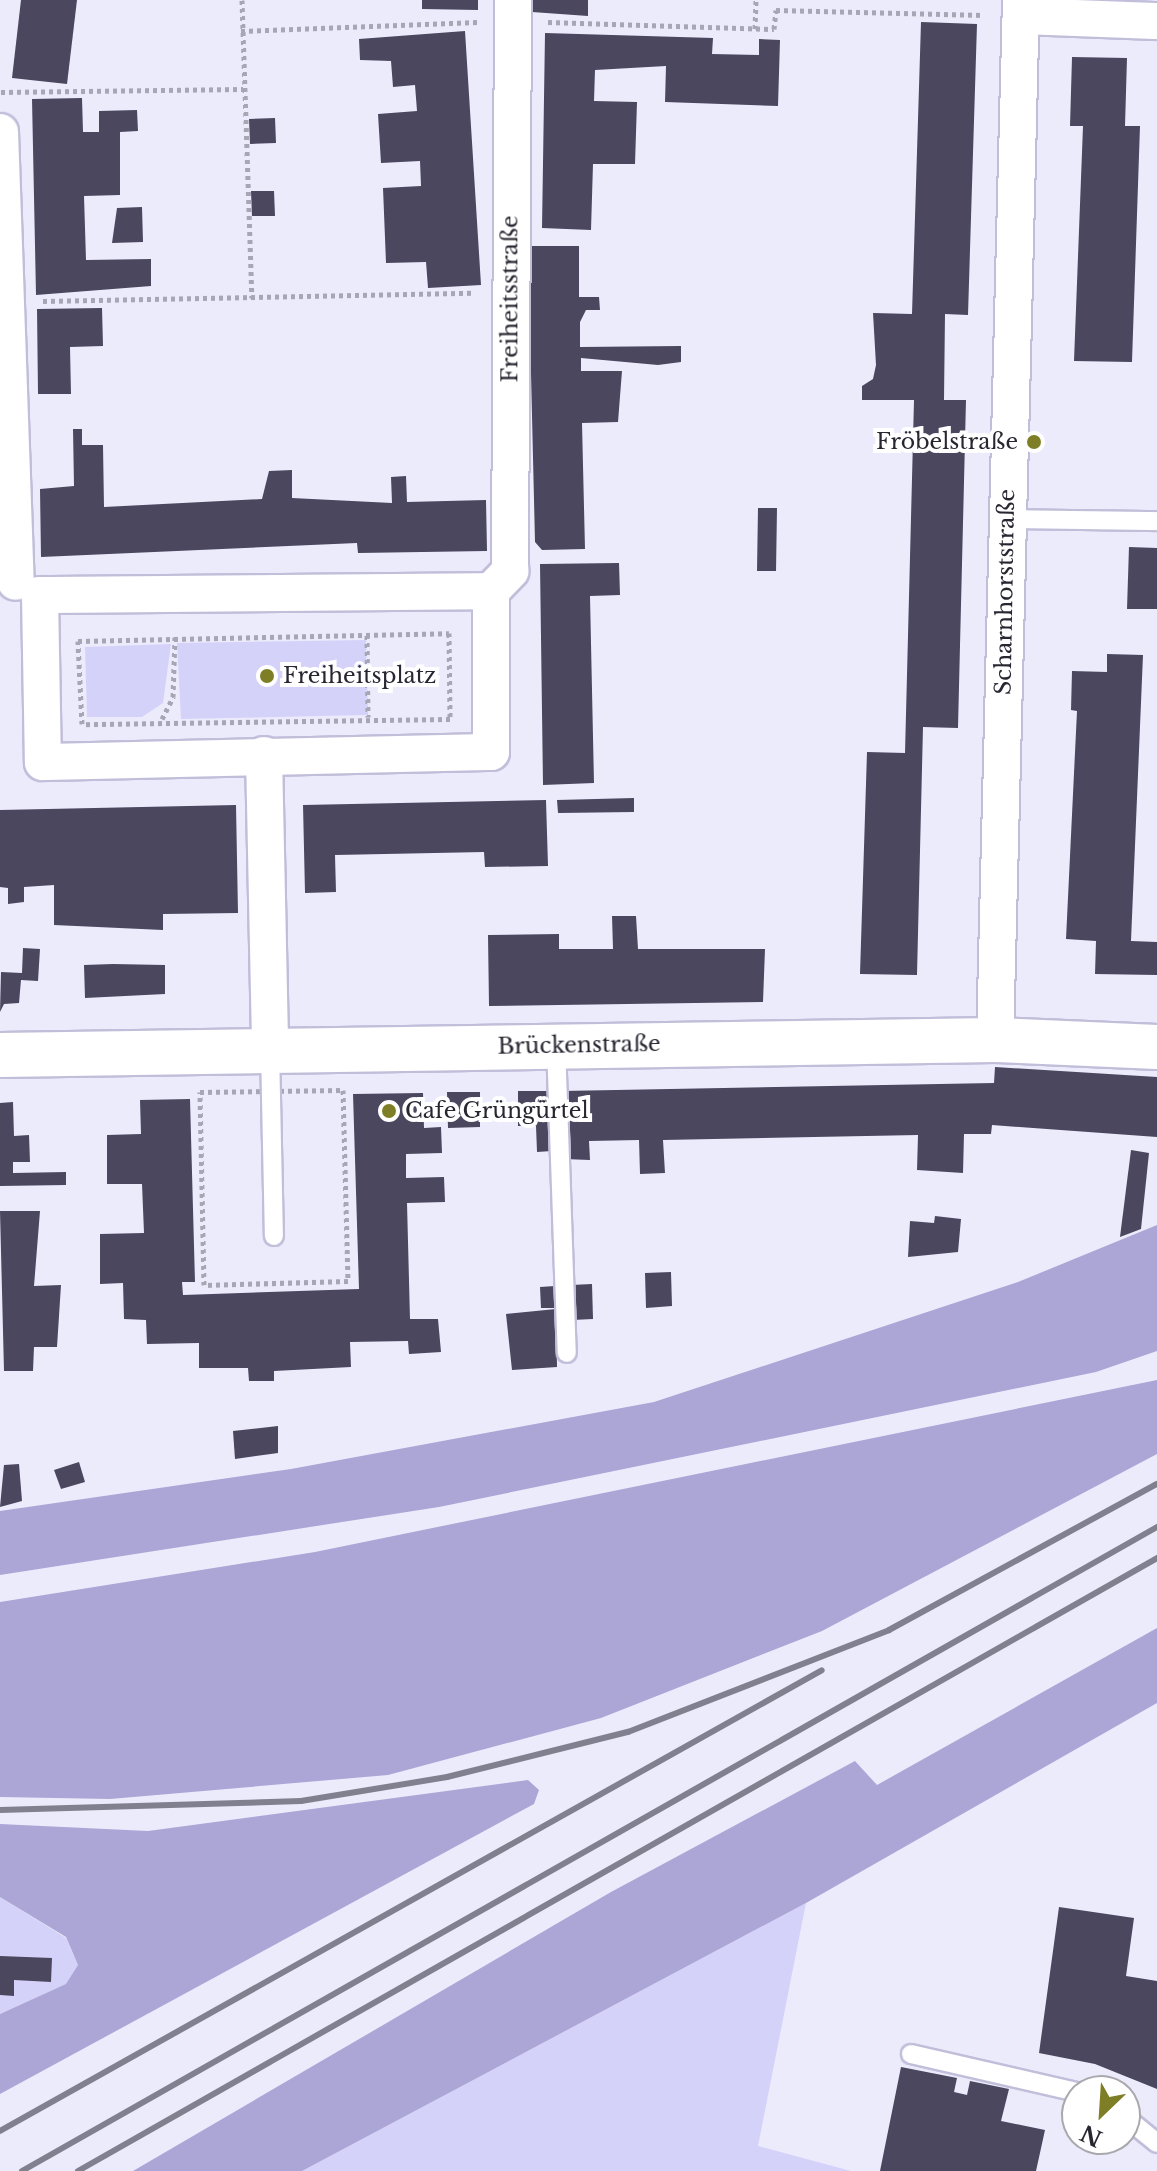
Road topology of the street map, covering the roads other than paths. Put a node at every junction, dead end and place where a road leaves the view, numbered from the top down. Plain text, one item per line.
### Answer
1 (1021, 8) edge
2 (513, 11) edge
3 (1157, 21) edge
4 (0, 132) edge
5 (1006, 519) junction
6 (1157, 521) edge
7 (19, 586) edge
8 (491, 591) junction
9 (264, 755) junction
10 (995, 1040) junction
11 (556, 1045) junction
12 (1157, 1047) edge
13 (270, 1049) junction
14 (0, 1055) edge
15 (274, 1236) dead end
16 (567, 1353) dead end
17 (911, 2054) dead end
18 (1061, 2088) edge
19 (1141, 2130) edge
20 (1157, 2143) edge

1 - 3 street
1 - 5 street, Scharnhorststraße
2 - 8 street, Freiheitsstraße
4 - 7 street
5 - 6 lane
5 - 10 street, Scharnhorststraße
7 - 8 street
7 - 9 street
8 - 9 street
9 - 13 street
10 - 11 street, Brückenstraße
10 - 12 street, Brückenstraße
11 - 13 street, Brückenstraße
11 - 16 lane
13 - 14 street, Brückenstraße
13 - 15 lane
17 - 18 lane
19 - 20 lane

